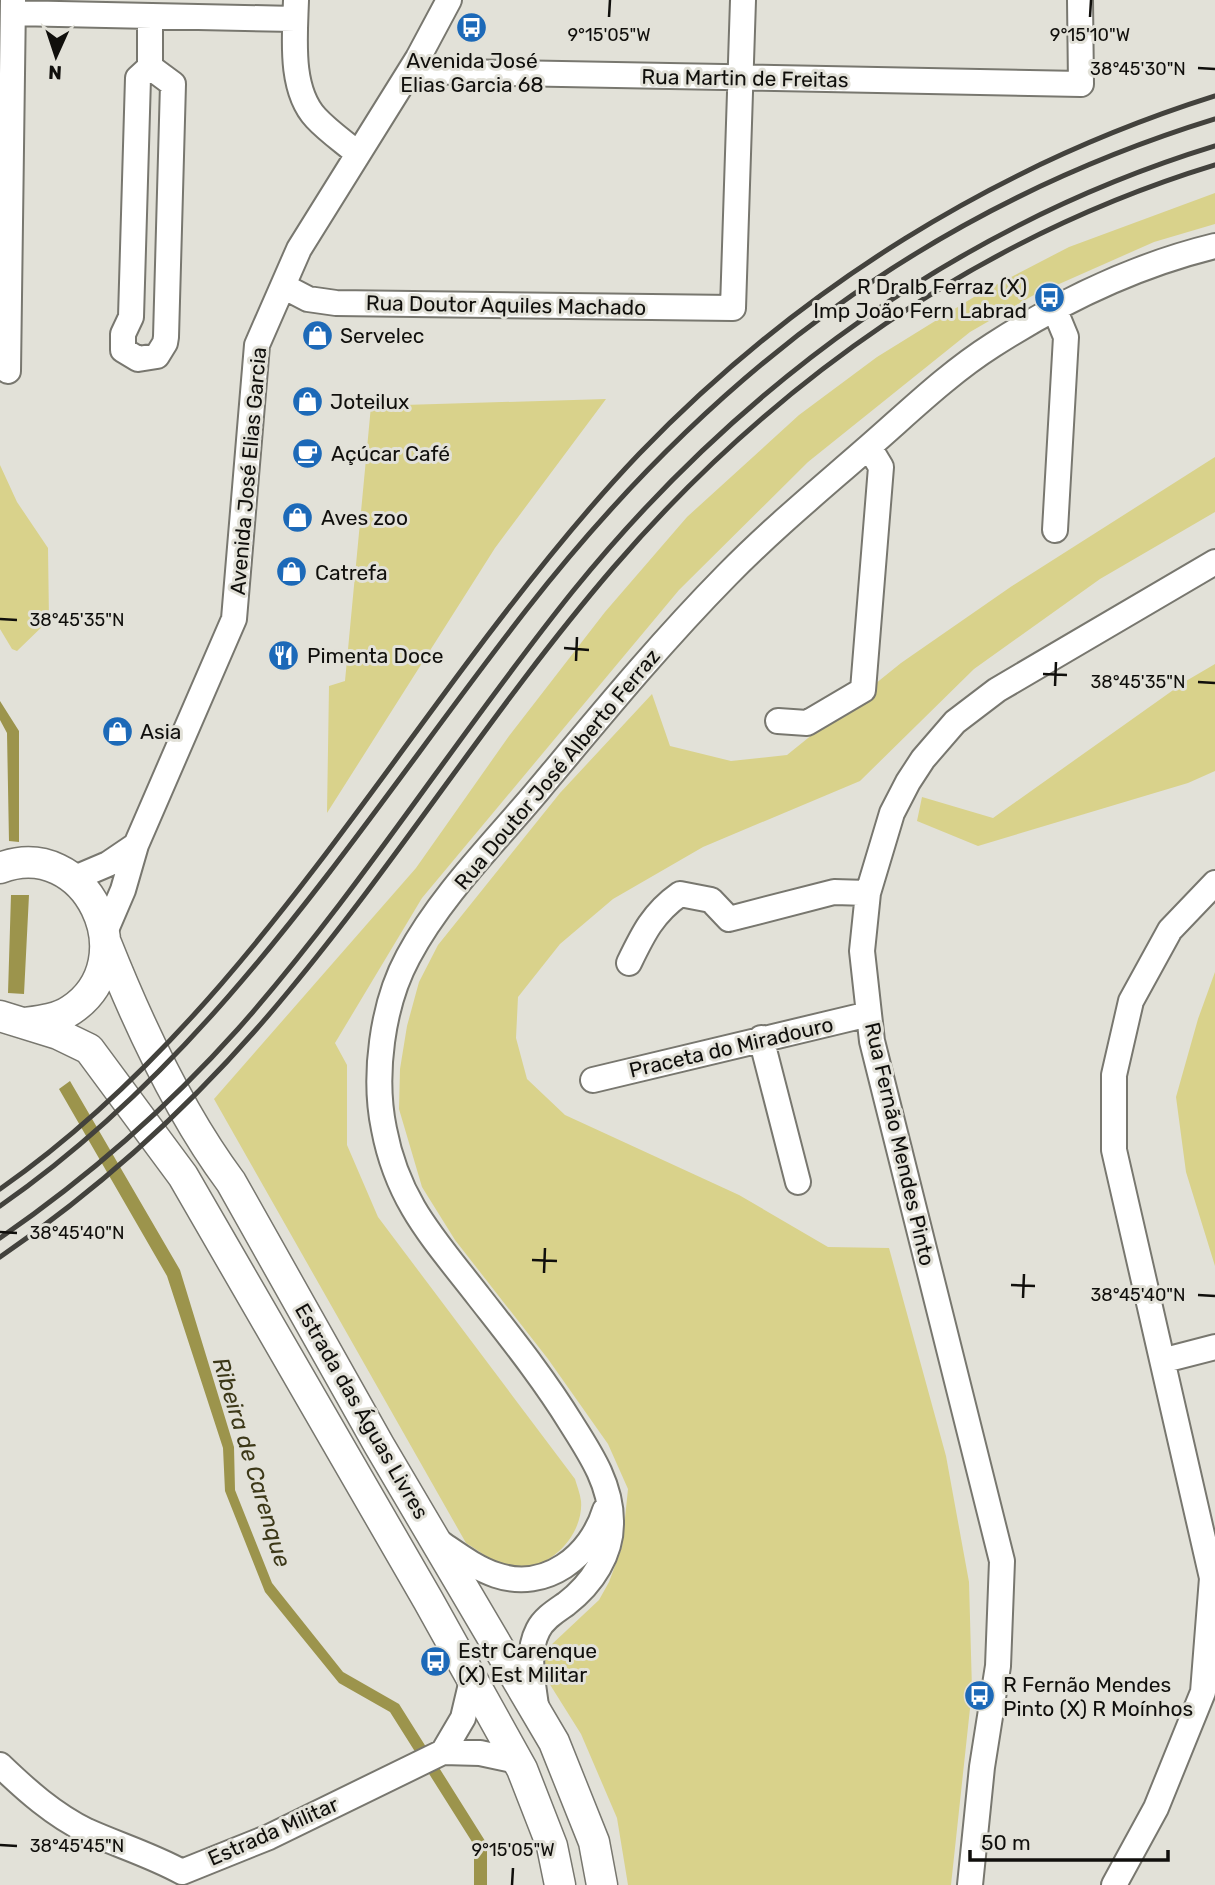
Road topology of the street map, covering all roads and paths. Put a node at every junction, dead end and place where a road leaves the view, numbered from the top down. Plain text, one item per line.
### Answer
1 (449, 0) edge
2 (743, 0) edge
3 (1080, 0) edge
4 (13, 6) edge
5 (295, 10) edge
6 (150, 16) junction
7 (150, 67) junction
8 (410, 71) junction
9 (740, 78) junction
10 (358, 154) junction
11 (1215, 246) edge
12 (283, 286) junction
13 (1054, 309) junction
14 (8, 371) dead end
15 (869, 447) junction
16 (1055, 530) dead end
17 (1215, 562) edge
18 (778, 721) dead end
19 (136, 845) junction
20 (0, 868) edge
21 (75, 878) junction
22 (1215, 883) edge
23 (867, 892) junction
24 (105, 938) junction
25 (629, 964) dead end
26 (869, 1014) junction
27 (11, 1020) edge
28 (761, 1038) junction
29 (593, 1080) dead end
30 (798, 1182) dead end
31 (1215, 1347) edge
32 (1164, 1360) junction
33 (608, 1499) junction
34 (439, 1542) junction
35 (472, 1680) junction
36 (537, 1710) junction
37 (443, 1752) junction
38 (517, 1761) junction
39 (0, 1765) edge
40 (560, 1885) edge
41 (601, 1885) edge
42 (970, 1885) edge
43 (1114, 1885) edge

1 - 8 street, Avenida José Elias Garcia
2 - 9 street
3 - 9 street, Rua Martin de Freitas
4 - 6 street
4 - 14 street
5 - 6 street
5 - 10 street
6 - 7 street
7 - 7 street
8 - 9 street, Rua Martin de Freitas
8 - 10 street, Avenida José Elias Garcia
9 - 12 street, Rua Doutor Aquiles Machado
10 - 12 street, Avenida José Elias Garcia
11 - 13 street, Rua Doutor José Alberto Ferraz
12 - 19 street, Avenida José Elias Garcia
13 - 15 street, Rua Doutor José Alberto Ferraz
13 - 16 street
15 - 18 street
15 - 33 street, Rua Doutor José Alberto Ferraz
17 - 23 street, Rua Fernão Mendes Pinto
19 - 21 street
19 - 24 street, Avenida José Elias Garcia
20 - 21 street
21 - 24 street, Estrada das Águas Livres
22 - 32 street
23 - 25 street
23 - 26 street, Rua Fernão Mendes Pinto
24 - 27 street
24 - 34 street, Estrada das Águas Livres
26 - 28 street, Praceta do Miradouro
26 - 42 street, Rua Fernão Mendes Pinto
27 - 35 street, Estrada das Águas Livres
28 - 29 street, Praceta do Miradouro
28 - 30 street
31 - 32 street
32 - 43 street
33 - 34 street
33 - 36 street, Rua Doutor José Alberto Ferraz
34 - 36 street, Estrada das Águas Livres
35 - 37 street
35 - 38 street, Estrada das Águas Livres
36 - 41 street, Estrada das Águas Livres
37 - 38 street, Estrada Militar
37 - 39 street, Estrada Militar
38 - 40 street, Estrada das Águas Livres

